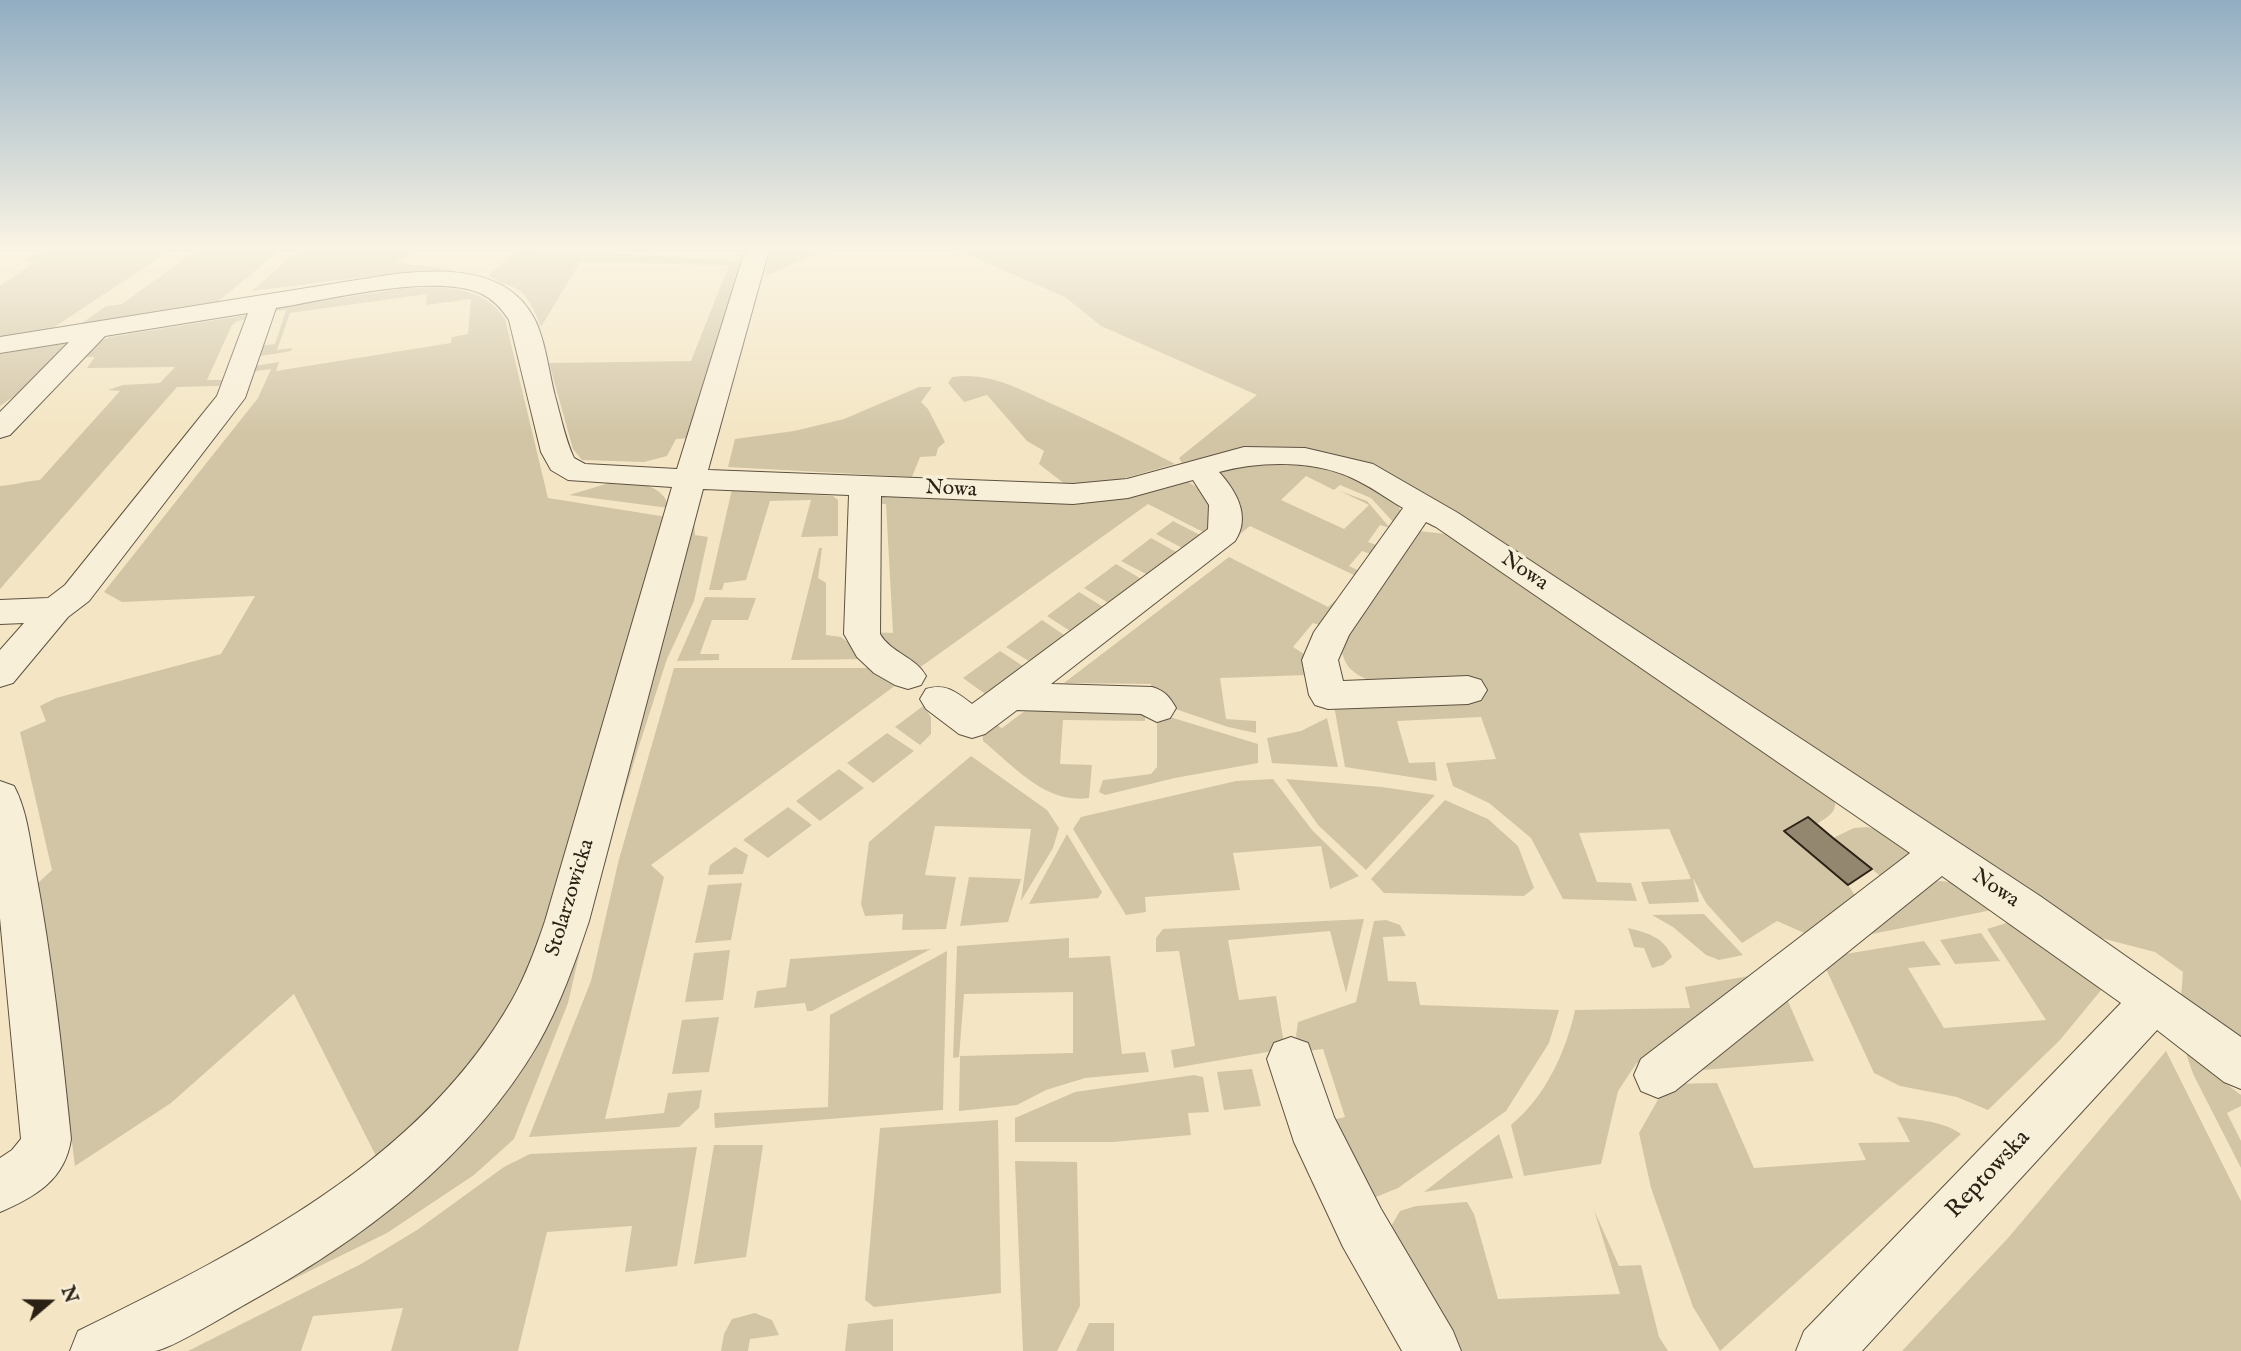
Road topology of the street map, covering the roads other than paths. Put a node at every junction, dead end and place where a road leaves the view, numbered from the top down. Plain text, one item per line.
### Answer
1 (221, 309) edge
2 (263, 309) edge
3 (515, 309) edge
4 (740, 309) edge
5 (97, 329) junction
6 (0, 345) edge
7 (0, 429) edge
8 (1198, 467) junction
9 (690, 479) junction
10 (865, 485) junction
11 (1421, 506) junction
12 (0, 612) edge
13 (30, 630) edge
14 (0, 674) edge
15 (908, 676) dead end
16 (1468, 690) dead end
17 (1010, 696) junction
18 (939, 699) dead end
19 (1157, 708) dead end
20 (0, 797) edge
21 (1941, 853) junction
22 (2154, 1000) junction
23 (1291, 1059) dead end
24 (2241, 1066) edge
25 (1658, 1076) dead end
26 (0, 1186) edge
27 (97, 1351) edge
28 (1433, 1351) edge
29 (1824, 1351) edge

1 - 5 street
2 - 13 street
3 - 9 street, Nowa
4 - 9 street, Stolarzowicka
5 - 6 street
5 - 7 street
8 - 10 street, Nowa
8 - 11 street, Nowa
8 - 17 street
9 - 10 street, Nowa
9 - 27 street, Stolarzowicka
10 - 15 street
11 - 16 street
11 - 21 street, Nowa
12 - 13 street
13 - 14 street
17 - 18 street
17 - 19 street
20 - 26 street
21 - 22 street, Nowa
21 - 25 street
22 - 24 street, Nowa
22 - 29 street, Reptowska
23 - 28 street

